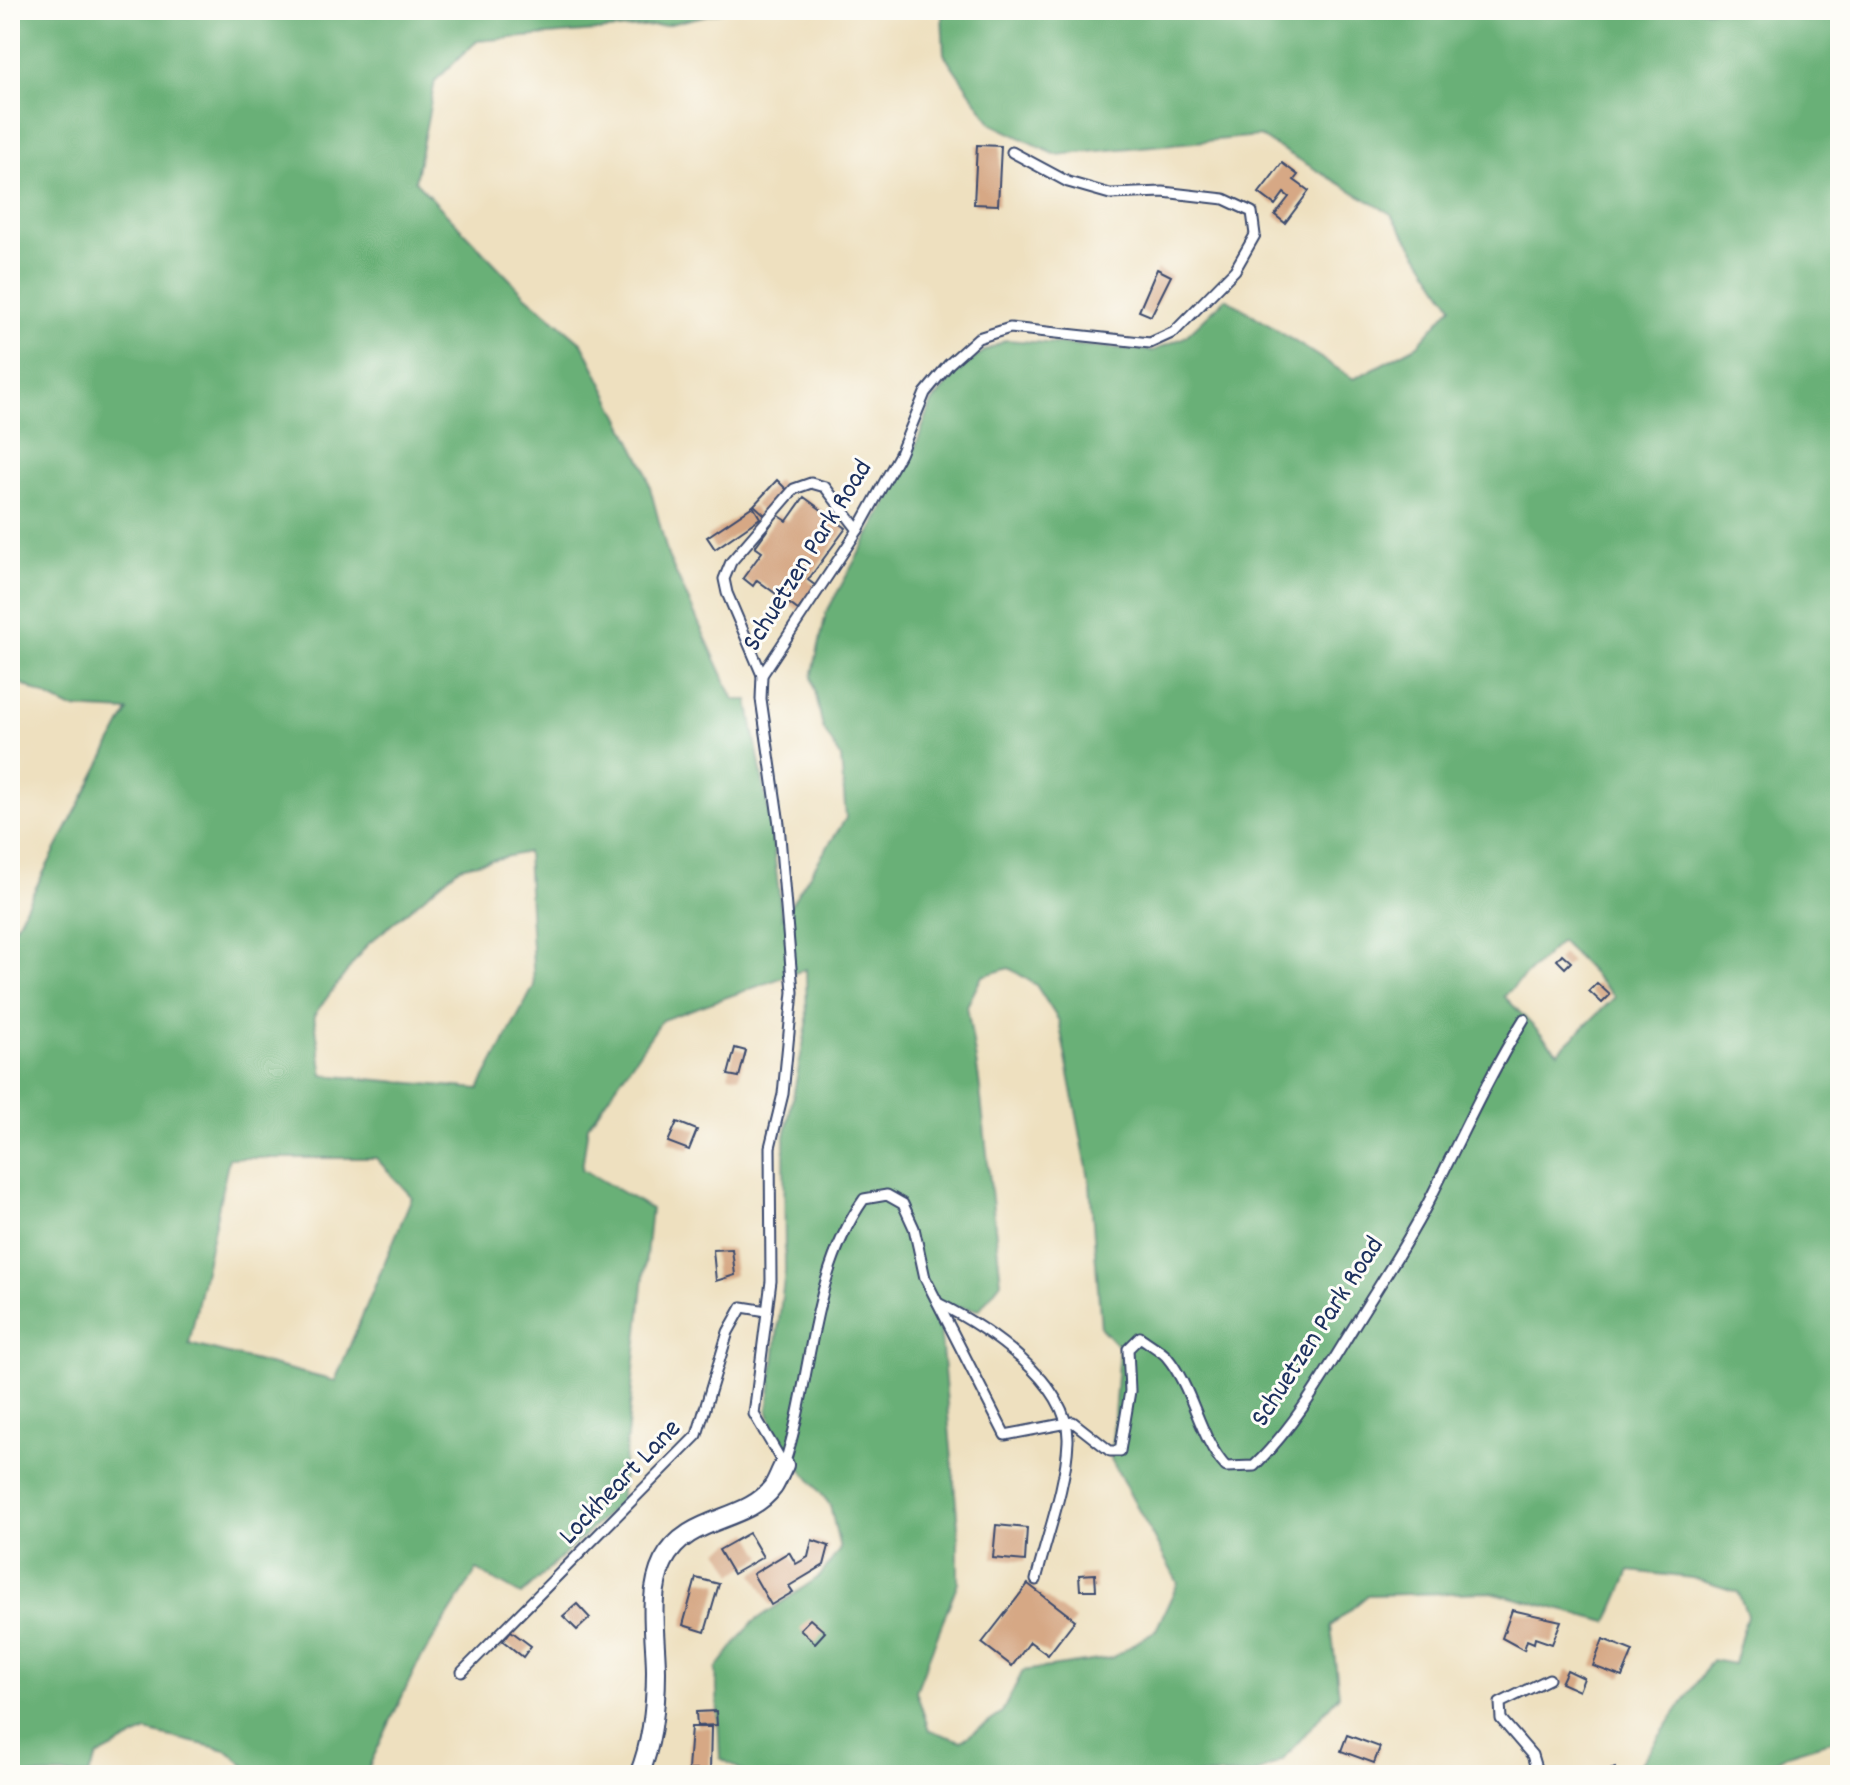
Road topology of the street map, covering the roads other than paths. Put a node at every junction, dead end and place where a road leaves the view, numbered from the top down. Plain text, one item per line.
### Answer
1 (1012, 152) dead end
2 (858, 530) junction
3 (762, 675) junction
4 (1524, 1019) dead end
5 (938, 1303) junction
6 (767, 1311) junction
7 (1065, 1423) junction
8 (784, 1465) junction
9 (1036, 1580) dead end
10 (462, 1672) dead end
11 (1549, 1679) dead end
12 (639, 1775) edge
13 (1538, 1775) edge

1 - 2 lane, Schuetzen Park Road
2 - 3 lane, Schuetzen Park Road
2 - 3 lane
3 - 6 lane, Schuetzen Park Road
4 - 7 lane, Schuetzen Park Road
5 - 7 lane
5 - 7 lane
5 - 8 lane
6 - 8 lane, Schuetzen Park Road
6 - 10 lane, Lockheart Lane
7 - 9 lane
8 - 12 street
11 - 13 lane

